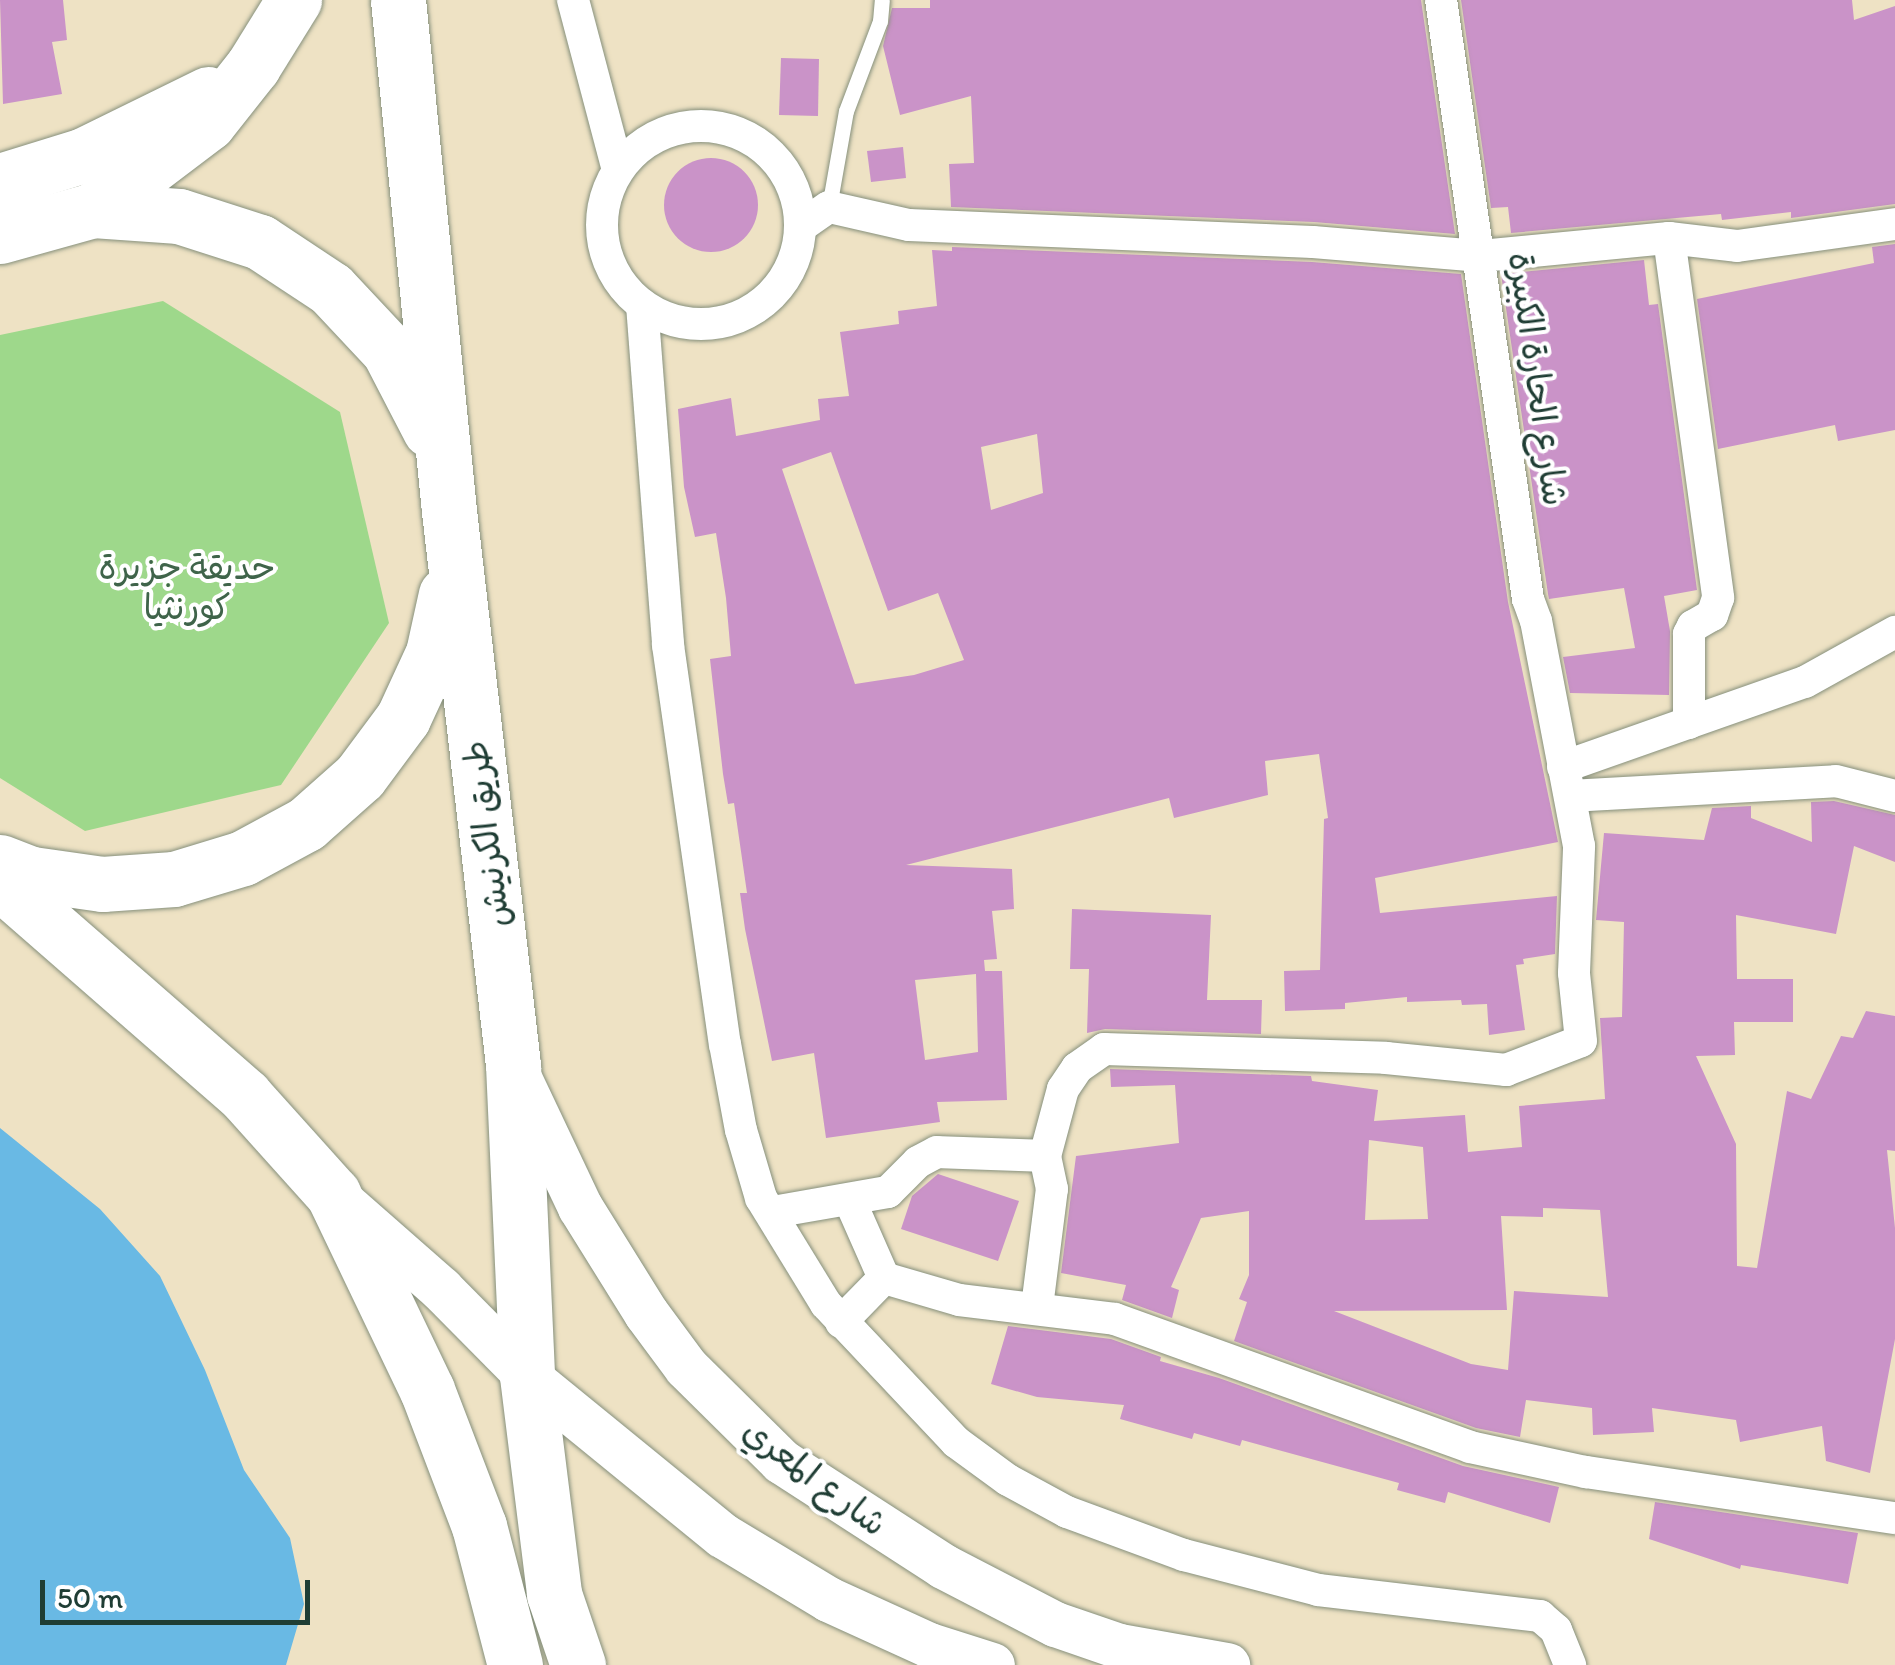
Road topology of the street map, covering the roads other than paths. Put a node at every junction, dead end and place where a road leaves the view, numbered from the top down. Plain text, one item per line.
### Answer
1 (294, 0) edge
2 (398, 0) edge
3 (573, 0) edge
4 (882, 0) edge
5 (1441, 0) edge
6 (253, 66) junction
7 (618, 170) junction
8 (0, 180) edge
9 (829, 207) junction
10 (93, 210) junction
11 (1895, 224) edge
12 (800, 227) junction
13 (0, 236) edge
14 (1670, 238) junction
15 (1482, 256) junction
16 (642, 305) junction
17 (449, 510) junction
18 (1895, 632) edge
19 (1689, 722) junction
20 (1567, 782) junction
21 (1895, 796) edge
22 (0, 862) edge
23 (0, 882) edge
24 (513, 1065) junction
25 (1044, 1156) junction
26 (333, 1194) junction
27 (850, 1201) junction
28 (773, 1212) junction
29 (884, 1278) junction
30 (1037, 1306) junction
31 (841, 1322) junction
32 (527, 1376) junction
33 (1895, 1518) edge
34 (515, 1665) edge
35 (578, 1665) edge
36 (992, 1665) edge
37 (1228, 1665) edge
38 (1570, 1665) edge

1 - 6 highway
2 - 17 highway, طريق الكرنيش
3 - 7 street
4 - 9 lane
5 - 15 street, شارع الحارة الكبيرة
6 - 8 highway
6 - 10 highway
7 - 12 street
7 - 16 street
9 - 12 street
9 - 15 street
10 - 13 highway
10 - 17 highway
11 - 14 street
12 - 16 street
14 - 15 street
14 - 19 street
15 - 20 street, شارع الحارة الكبيرة
16 - 28 street
17 - 22 highway
17 - 24 highway, طريق الكرنيش
18 - 19 street
19 - 20 street
20 - 21 street
20 - 25 street, شارع الحارة الكبيرة
23 - 26 highway
24 - 32 highway, طريق الكرنيش
24 - 37 street, شارع المعري
25 - 27 street
25 - 30 street
26 - 32 street
26 - 34 highway
27 - 28 street
27 - 29 street
28 - 31 street
29 - 30 street
29 - 31 street
30 - 33 street
31 - 38 street
32 - 35 highway, طريق الكرنيش
32 - 36 street

